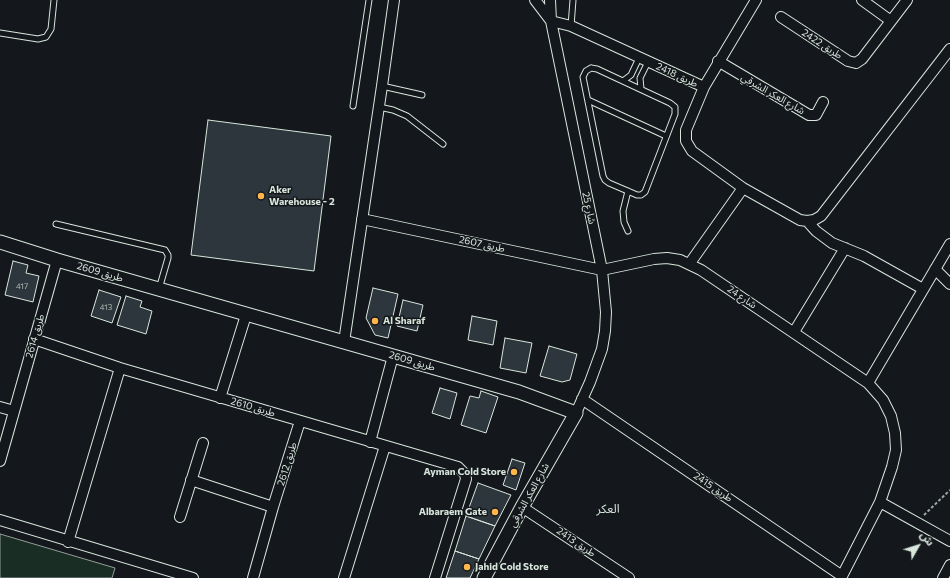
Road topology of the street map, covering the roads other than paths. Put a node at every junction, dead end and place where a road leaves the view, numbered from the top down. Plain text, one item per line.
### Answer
1 (54, 0) edge
2 (369, 0) edge
3 (394, 0) edge
4 (535, 0) edge
5 (550, 0) edge
6 (573, 0) edge
7 (756, 0) edge
8 (862, 0) edge
9 (907, 0) edge
10 (781, 17) dead end
11 (551, 21) junction
12 (891, 21) junction
13 (571, 26) junction
14 (0, 33) edge
15 (950, 49) edge
16 (644, 60) junction
17 (718, 61) junction
18 (623, 81) junction
19 (382, 86) junction
20 (704, 87) junction
21 (641, 89) junction
22 (422, 95) dead end
23 (588, 100) junction
24 (823, 102) dead end
25 (353, 106) dead end
26 (379, 107) junction
27 (666, 136) junction
28 (443, 144) dead end
29 (743, 188) junction
30 (628, 191) junction
31 (362, 219) junction
32 (807, 221) junction
33 (56, 224) dead end
34 (628, 231) dead end
35 (0, 242) edge
36 (950, 244) edge
37 (845, 248) junction
38 (58, 260) junction
39 (690, 263) junction
40 (935, 268) junction
41 (602, 270) junction
42 (950, 284) edge
43 (923, 289) junction
44 (159, 290) junction
45 (246, 315) junction
46 (794, 332) junction
47 (34, 339) junction
48 (344, 342) junction
49 (393, 356) junction
50 (120, 368) junction
51 (868, 383) junction
52 (220, 398) junction
53 (582, 399) junction
54 (0, 407) edge
55 (14, 411) junction
56 (576, 413) junction
57 (300, 421) junction
58 (203, 442) dead end
59 (370, 442) junction
60 (385, 446) junction
61 (0, 461) edge
62 (191, 480) junction
63 (880, 502) junction
64 (274, 507) junction
65 (522, 507) junction
66 (180, 517) dead end
67 (0, 520) edge
68 (950, 541) edge
69 (68, 542) junction
70 (950, 565) edge
71 (178, 576) edge
72 (842, 577) edge
73 (193, 578) edge
74 (253, 578) edge
75 (344, 578) edge
76 (435, 578) edge
77 (484, 578) edge
78 (628, 578) edge
79 (943, 578) edge

1 - 14 lane
2 - 25 lane
3 - 19 street
4 - 11 street
5 - 11 street, شارع 25
6 - 13 lane
7 - 17 street
8 - 12 street
9 - 12 street, طريق 2422
10 - 12 street, طريق 2422
11 - 13 street, طريق 2418
11 - 41 street, شارع 25
13 - 16 street, طريق 2418
15 - 32 street
16 - 18 lane
16 - 20 street, طريق 2418
16 - 21 lane
17 - 20 street
17 - 24 street, شارع العكر الشرقي
18 - 21 lane
18 - 23 lane
19 - 22 lane
19 - 26 street
20 - 29 street, طريق 2418
21 - 27 lane
23 - 27 lane
23 - 30 lane
26 - 28 lane
26 - 31 street
27 - 30 lane
29 - 32 street, طريق 2418
29 - 39 street
30 - 34 lane
31 - 41 street, طريق 2607
31 - 48 street
32 - 37 street, طريق 2418
33 - 44 lane
35 - 38 street, طريق 2609
36 - 40 street
37 - 43 street, طريق 2418
37 - 46 street
38 - 44 street, طريق 2609
38 - 47 street, طريق 2614
39 - 41 street, شارع 24
39 - 46 street, شارع 24
40 - 42 street
40 - 43 street
41 - 53 street, شارع 25
43 - 51 street
44 - 45 street, طريق 2609
45 - 48 street, طريق 2609
45 - 52 street
46 - 51 street, شارع 24
47 - 50 street, طريق 2610
47 - 55 street, طريق 2614
48 - 49 street, طريق 2609
49 - 56 street, طريق 2609
49 - 59 street
50 - 52 street, طريق 2610
50 - 69 street
51 - 63 street, شارع 24
52 - 57 street, طريق 2610
53 - 56 street, شارع 25
53 - 72 street, طريق 2415
54 - 55 street
55 - 61 street, طريق 2614
56 - 65 street, شارع العكر الشرقي
57 - 59 street, طريق 2610
57 - 64 street, طريق 2612
58 - 62 street
59 - 60 street, طريق 2610
60 - 75 street
60 - 76 street, طريق 2610
62 - 64 street
62 - 66 street
63 - 68 street
63 - 72 street, شارع 24
64 - 74 street, طريق 2612
65 - 77 street, شارع العكر الشرقي
65 - 78 street, طريق 2413
67 - 69 street
69 - 71 street
70 - 79 street
71 - 73 street

